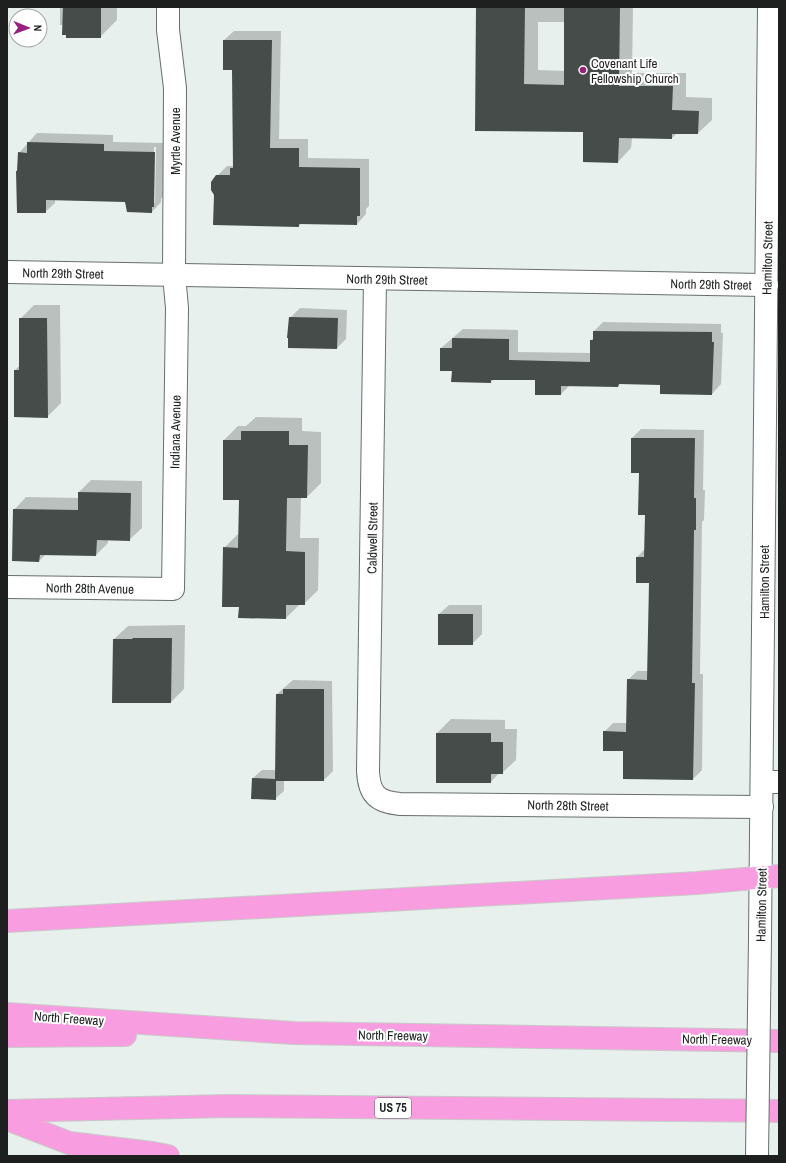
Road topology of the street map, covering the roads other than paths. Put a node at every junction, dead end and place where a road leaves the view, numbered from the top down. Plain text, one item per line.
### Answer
1 (168, 7) edge
2 (769, 7) edge
3 (7, 272) edge
4 (174, 275) junction
5 (375, 278) junction
6 (767, 285) junction
7 (7, 587) edge
8 (173, 589) joint
9 (771, 782) edge
10 (375, 796) joint
11 (762, 807) junction
12 (770, 876) edge
13 (7, 921) edge
14 (7, 1014) edge
15 (294, 1033) junction
16 (7, 1036) edge
17 (779, 1041) edge
18 (7, 1111) edge
19 (779, 1111) edge
20 (7, 1119) edge
21 (168, 1156) edge
22 (757, 1156) edge

1 - 4 street, Myrtle Avenue
2 - 6 street, Hamilton Street
3 - 4 street, North 29th Street
4 - 5 street, North 29th Street
4 - 8 street, Indiana Avenue
5 - 6 street, North 29th Street
5 - 10 street, Caldwell Street
6 - 9 street, Hamilton Street
7 - 8 street, North 28th Avenue
9 - 11 street, Hamilton Street
10 - 11 street, North 28th Street
11 - 12 street, Hamilton Street
12 - 13 highway
12 - 22 street, Hamilton Street, bridge
14 - 15 highway, North Freeway
15 - 16 highway
15 - 17 highway, North Freeway
18 - 19 highway, US 75
20 - 21 highway

